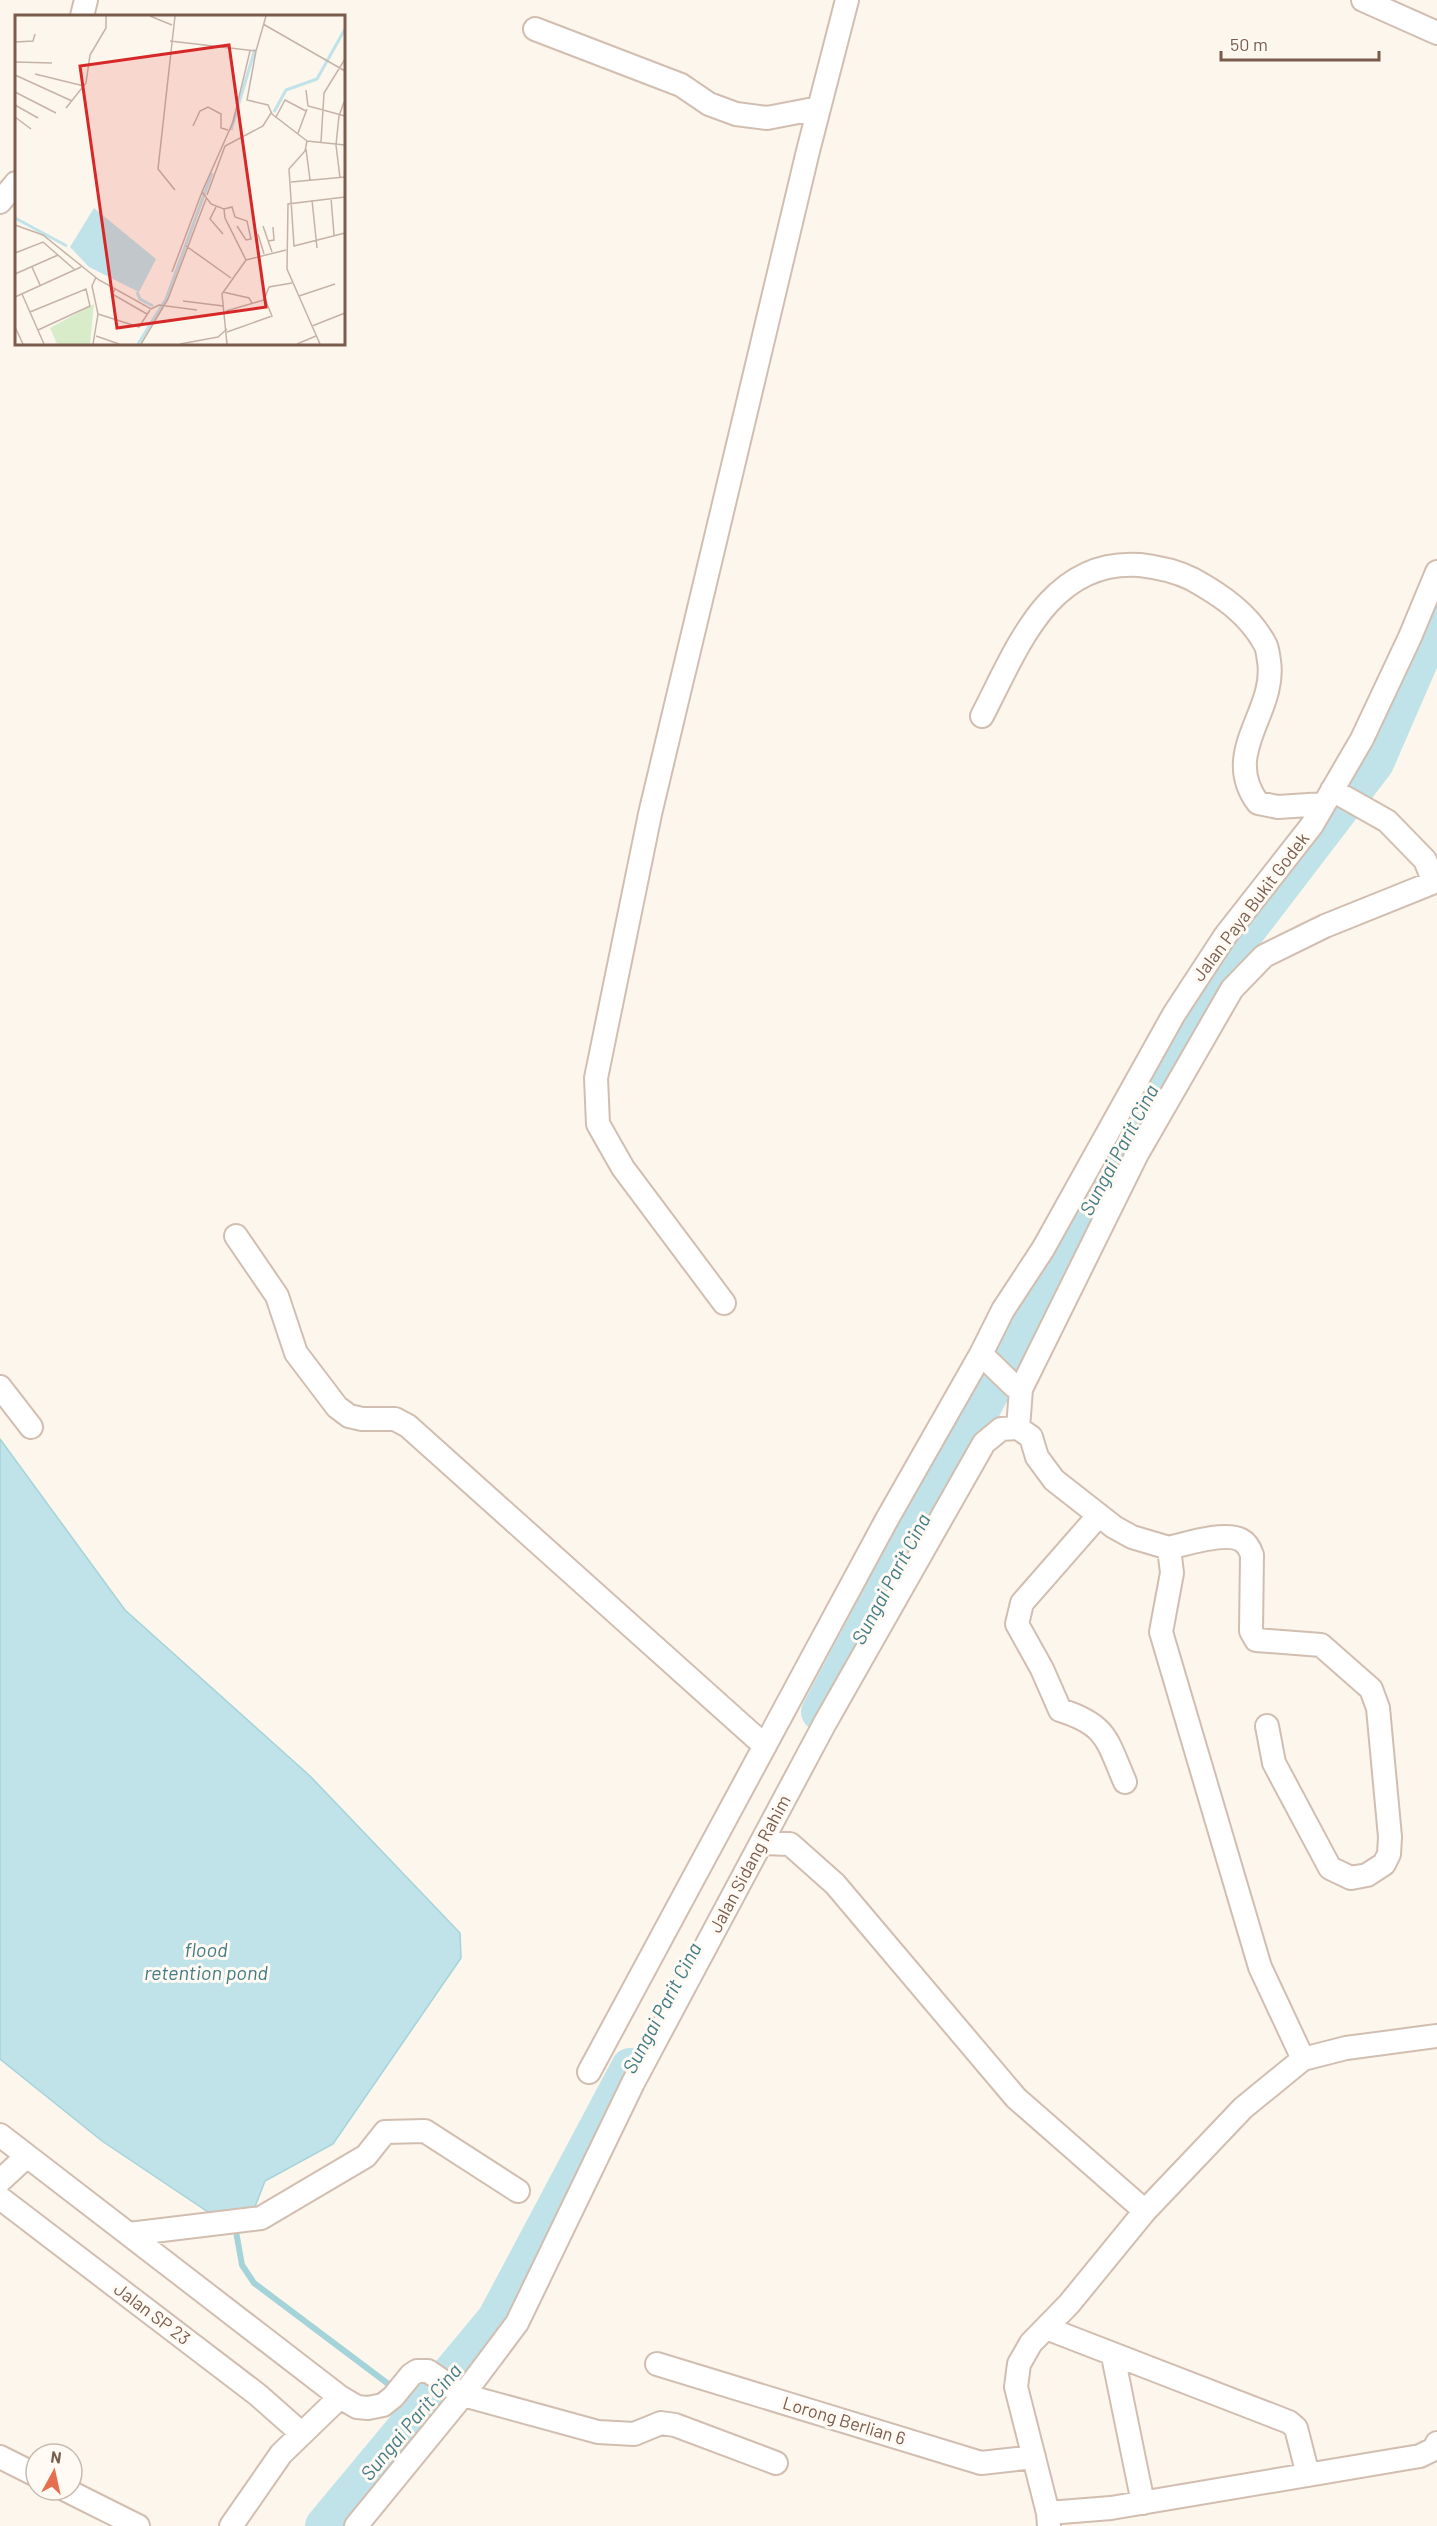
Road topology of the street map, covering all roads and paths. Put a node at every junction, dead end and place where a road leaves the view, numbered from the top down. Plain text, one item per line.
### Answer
1 (86, 0) edge
2 (847, 0) edge
3 (1363, 0) edge
4 (82, 15) edge
5 (535, 29) dead end
6 (1437, 33) edge
7 (819, 108) junction
8 (1437, 572) edge
9 (982, 716) dead end
10 (1333, 797) junction
11 (1432, 875) edge
12 (236, 1236) dead end
13 (724, 1303) dead end
14 (984, 1356) junction
15 (0, 1386) edge
16 (1019, 1405) junction
17 (31, 1428) dead end
18 (1099, 1515) junction
19 (1168, 1548) junction
20 (1267, 1726) dead end
21 (765, 1746) junction
22 (1125, 1782) dead end
23 (761, 1843) junction
24 (1437, 2036) edge
25 (1303, 2060) junction
26 (589, 2072) dead end
27 (0, 2134) edge
28 (27, 2156) junction
29 (0, 2181) edge
30 (518, 2191) dead end
31 (0, 2198) edge
32 (1145, 2211) junction
33 (129, 2234) junction
34 (1046, 2328) junction
35 (1113, 2356) junction
36 (657, 2364) dead end
37 (459, 2392) junction
38 (340, 2397) junction
39 (301, 2433) junction
40 (1436, 2451) edge
41 (0, 2457) edge
42 (1034, 2457) junction
43 (776, 2463) dead end
44 (24, 2469) edge
45 (1308, 2475) junction
46 (84, 2499) edge
47 (1143, 2503) junction
48 (1048, 2520) edge
49 (138, 2526) edge
50 (231, 2526) edge
51 (356, 2526) edge

1 - 4 street
2 - 7 street
3 - 6 street
5 - 7 street
7 - 13 street
8 - 10 street, Jalan Paya Bukit Godek
9 - 10 street
10 - 11 street
10 - 14 street, Jalan Paya Bukit Godek
11 - 16 street
12 - 21 street
14 - 16 street
14 - 21 street, Jalan Paya Bukit Godek
15 - 17 street
16 - 18 street
16 - 23 street, Jalan Sidang Rahim
18 - 19 street
18 - 22 street
19 - 20 street
19 - 25 street
21 - 26 street, Jalan Paya Bukit Godek
23 - 32 street
23 - 37 street, Jalan Sidang Rahim
24 - 25 street
25 - 32 street
27 - 28 street
28 - 29 street
28 - 33 street
30 - 33 street
31 - 39 street, Jalan SP 23
32 - 34 street
33 - 38 street
34 - 35 street
34 - 42 street
35 - 45 street
35 - 47 street
36 - 42 street, Lorong Berlian 6
37 - 38 street
37 - 43 street
37 - 51 street, Jalan Sidang Rahim
38 - 39 street
39 - 50 street
40 - 45 street
41 - 44 street
42 - 48 street
45 - 47 street
46 - 49 street
47 - 48 street

